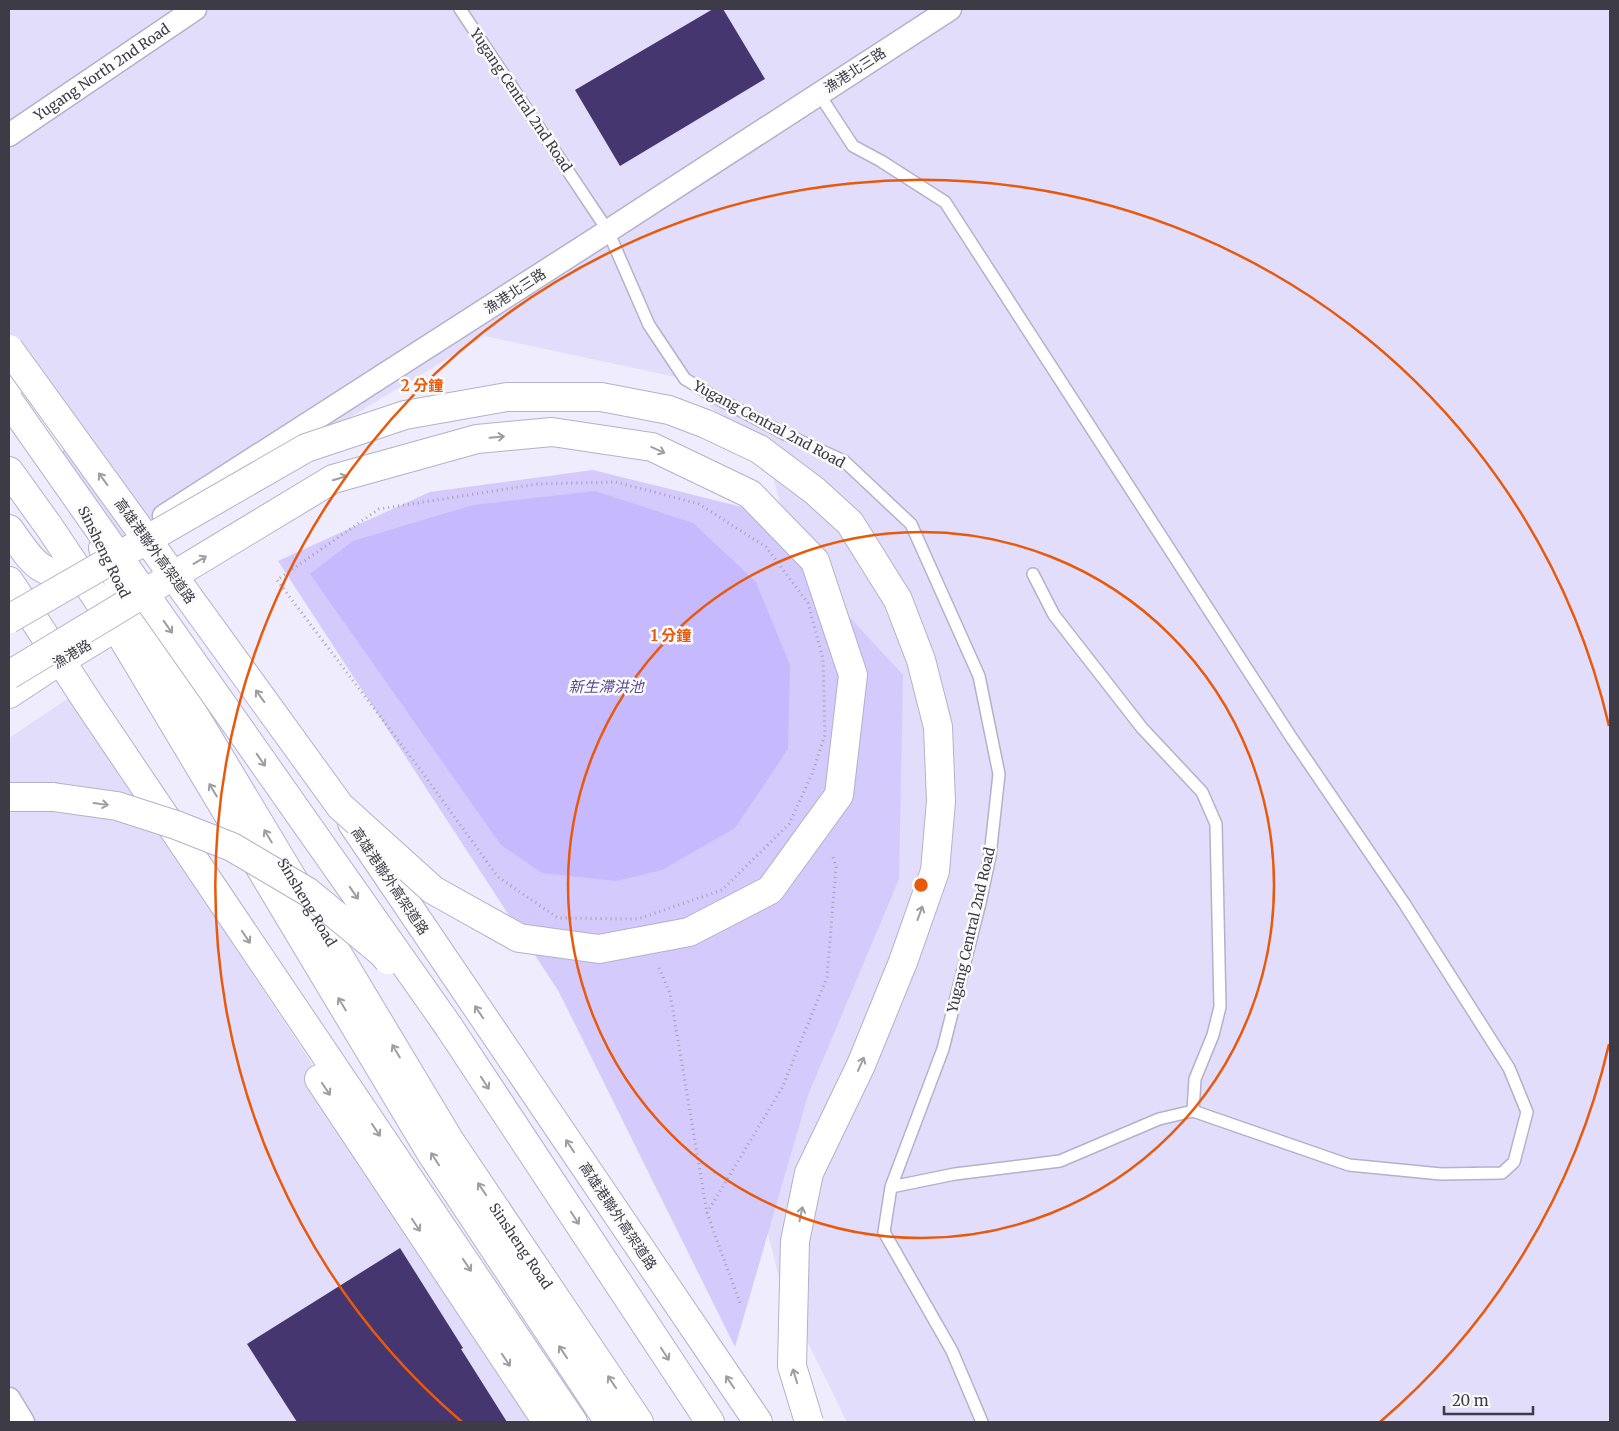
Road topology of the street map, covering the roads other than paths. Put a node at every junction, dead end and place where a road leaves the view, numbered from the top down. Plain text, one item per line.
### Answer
1 (195, 9) edge
2 (460, 9) edge
3 (950, 9) edge
4 (819, 94) junction
5 (9, 135) edge
6 (608, 231) junction
7 (9, 349) edge
8 (9, 363) edge
9 (9, 400) edge
10 (9, 471) edge
11 (50, 528) junction
12 (13, 543) edge
13 (105, 553) junction
14 (78, 570) junction
15 (1034, 574) dead end
16 (9, 581) edge
17 (9, 611) edge
18 (9, 619) edge
19 (125, 621) junction
20 (53, 665) junction
21 (9, 675) edge
22 (9, 694) edge
23 (9, 797) edge
24 (340, 806) junction
25 (449, 1027) junction
26 (1193, 1111) junction
27 (890, 1188) junction
28 (9, 1399) edge
29 (23, 1422) edge
30 (547, 1422) edge
31 (574, 1422) edge
32 (609, 1422) edge
33 (639, 1422) edge
34 (710, 1422) edge
35 (758, 1422) edge
36 (808, 1422) edge
37 (982, 1422) edge

1 - 5 street, Yugang North 2nd Road
2 - 6 lane, Yugang Central 2nd Road
3 - 4 street, 漁港北三路
4 - 6 street, 漁港北三路
4 - 26 lane
6 - 13 street, 漁港北三路
6 - 27 lane, Yugang Central 2nd Road
24 -> 7 main road, 高雄港聯外高架道路, bridge
8 - 13 main road, Sinsheng Road
9 -> 25 main road, bridge
10 - 11 main road, Sinsheng Road
11 - 12 main road
11 - 14 main road, Sinsheng Road
12 - 14 main road
13 - 14 street, 漁港北三路
13 - 19 main road, Sinsheng Road
14 - 19 main road, Sinsheng Road
15 - 26 lane
16 - 20 main road
17 - 20 main road
36 -> 18 main road, bridge
19 - 20 main road, 漁港路
32 -> 19 main road, Sinsheng Road
33 -> 19 main road, Sinsheng Road
20 - 22 main road, 漁港路
20 -> 30 main road
20 -> 31 main road
21 -> 24 main road, bridge
23 -> 25 main road, bridge
35 -> 24 main road, 高雄港聯外高架道路, bridge
25 -> 34 main road
26 - 27 lane
27 - 37 lane, Yugang Central 2nd Road
28 - 29 street

